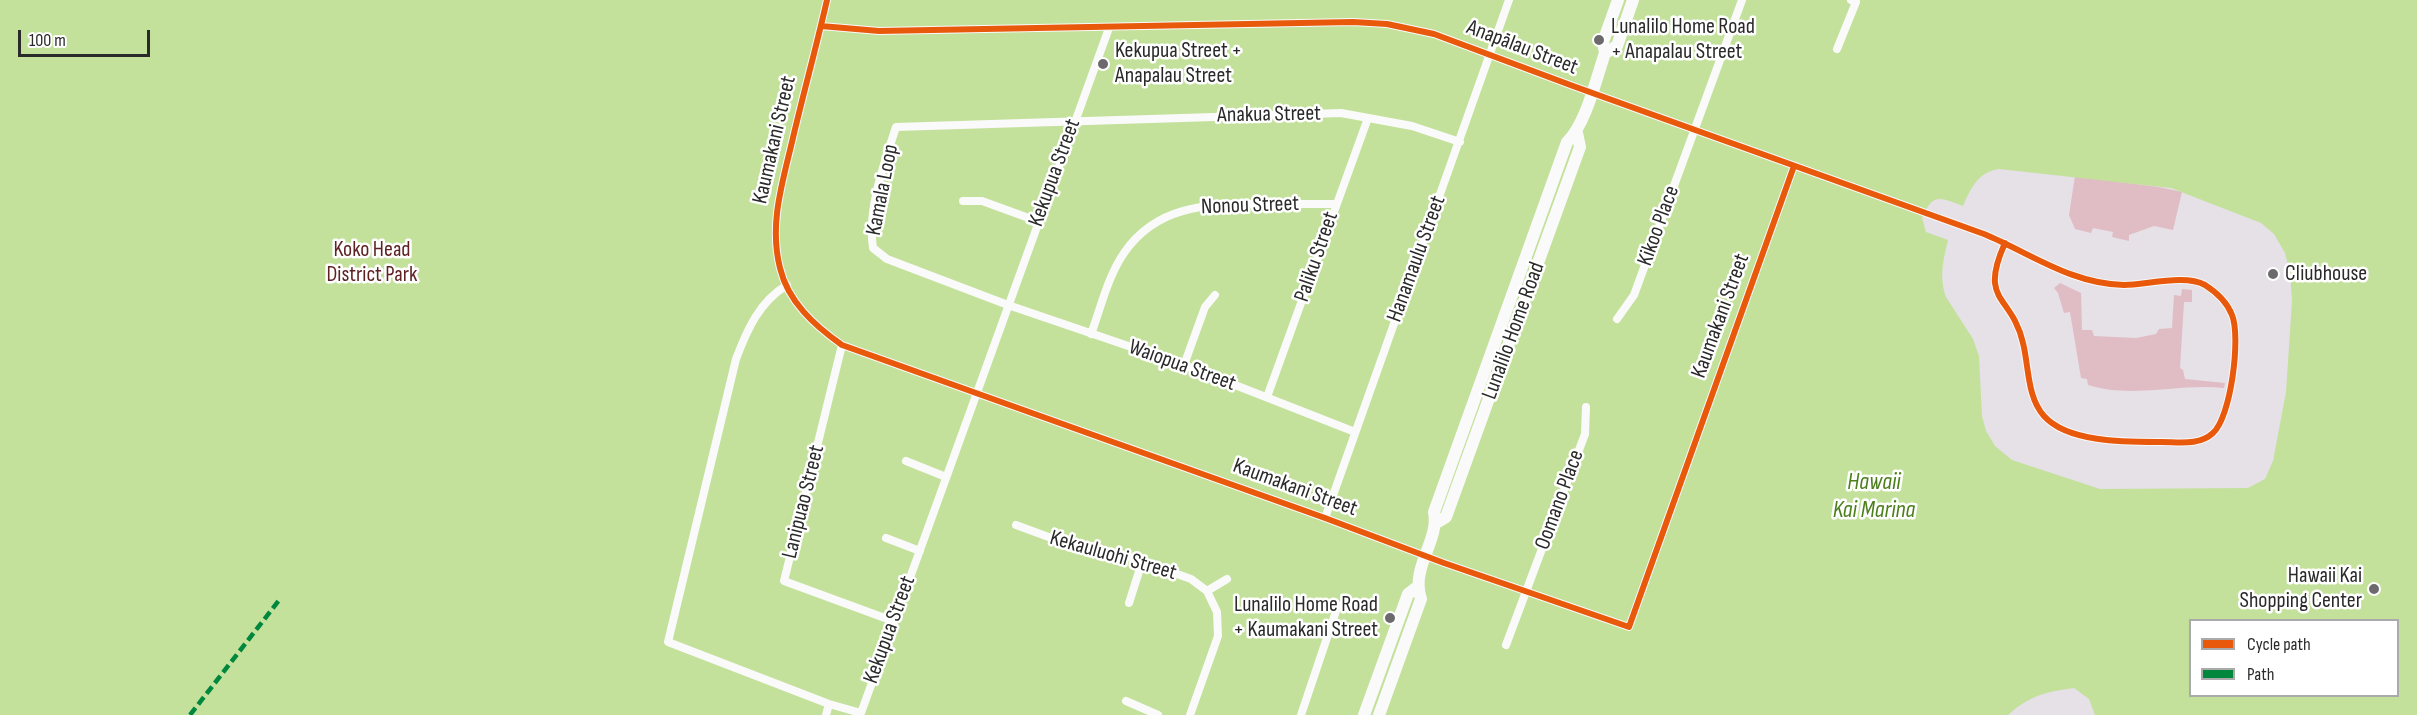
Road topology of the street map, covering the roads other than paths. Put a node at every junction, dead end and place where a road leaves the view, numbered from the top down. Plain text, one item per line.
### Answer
1 (827, 0) edge
2 (1509, 0) edge
3 (1618, 0) edge
4 (1633, 0) edge
5 (1742, 0) edge
6 (1851, 0) edge
7 (821, 26) junction
8 (1108, 28) junction
9 (1837, 49) dead end
10 (1605, 53) junction
11 (1489, 56) junction
12 (1591, 93) junction
13 (1368, 118) junction
14 (1075, 120) junction
15 (1694, 128) junction
16 (1460, 142) junction
17 (1794, 166) junction
18 (963, 201) dead end
19 (1335, 204) junction
20 (1037, 221) junction
21 (2005, 243) junction
22 (787, 285) junction
23 (1215, 295) dead end
24 (1008, 305) junction
25 (1617, 319) dead end
26 (1091, 334) junction
27 (842, 345) junction
28 (1184, 365) junction
29 (976, 393) junction
30 (1268, 397) junction
31 (1586, 407) dead end
32 (1355, 432) junction
33 (906, 461) dead end
34 (946, 477) junction
35 (1325, 518) junction
36 (1016, 525) dead end
37 (886, 538) dead end
38 (920, 550) junction
39 (1424, 556) junction
40 (1142, 562) junction
41 (1227, 579) dead end
42 (1417, 587) junction
43 (1207, 591) junction
44 (1526, 592) junction
45 (1130, 603) dead end
46 (1338, 605) dead end
47 (893, 621) junction
48 (1506, 645) dead end
49 (1126, 701) dead end
50 (829, 704) junction
51 (826, 715) edge
52 (1158, 715) edge
53 (1190, 715) edge
54 (1301, 715) edge
55 (1364, 715) edge
56 (1379, 715) edge

1 - 7 street, Kaumakani Street
2 - 11 street, Hanamaulu Street
3 - 10 main road, Lunalilo Home Road
4 - 10 main road, Lunalilo Home Road
5 - 15 street, Kikoo Place
6 - 9 street
7 - 8 street, Anapālau Street
7 - 22 street, Kaumakani Street
8 - 11 street, Anapālau Street
8 - 14 street, Kekupua Street
10 - 12 main road, Lunalilo Home Road
11 - 12 street, Anapālau Street
11 - 16 street, Hanamaulu Street
12 - 15 street, Anapālau Street
12 - 39 main road, Lunalilo Home Road
13 - 14 street, Anakua Street
13 - 16 street, Anakua Street
13 - 19 street, Paliku Street
14 - 20 street, Kekupua Street
14 - 24 street, Kamala Loop
15 - 17 street, Anapālau Street
15 - 25 street, Kikoo Place
16 - 32 street, Hanamaulu Street
17 - 21 street, Anapālau Street
17 - 44 street, Kaumakani Street
18 - 20 street
19 - 26 street, Nonou Street
19 - 30 street, Paliku Street
20 - 24 street, Kekupua Street
21 - 21 street, Anapālau Street
22 - 27 street, Kaumakani Street
22 - 50 street, Kekupua Street
23 - 28 street
24 - 26 street, Waiopua Street
24 - 29 street, Kekupua Street
26 - 28 street, Waiopua Street
27 - 29 street, Kaumakani Street
27 - 47 street, Lanipuao Street
28 - 30 street, Waiopua Street
29 - 34 street, Kekupua Street
29 - 35 street, Kaumakani Street
30 - 32 street, Waiopua Street
31 - 44 street, Oomano Place
32 - 35 street, Hanamaulu Street
33 - 34 street
34 - 38 street, Kekupua Street
35 - 39 street, Kaumakani Street
36 - 40 street, Kekauluohi Street
37 - 38 street
38 - 47 street, Kekupua Street
39 - 42 main road, Lunalilo Home Road
39 - 44 street, Kaumakani Street
40 - 43 street, Kekauluohi Street
40 - 45 street
41 - 43 street
42 - 55 main road, Lunalilo Home Road
42 - 56 main road, Lunalilo Home Road
43 - 53 street
44 - 48 street, Oomano Place
46 - 54 street
47 - 50 street, Kekupua Street
49 - 52 street
50 - 51 street

